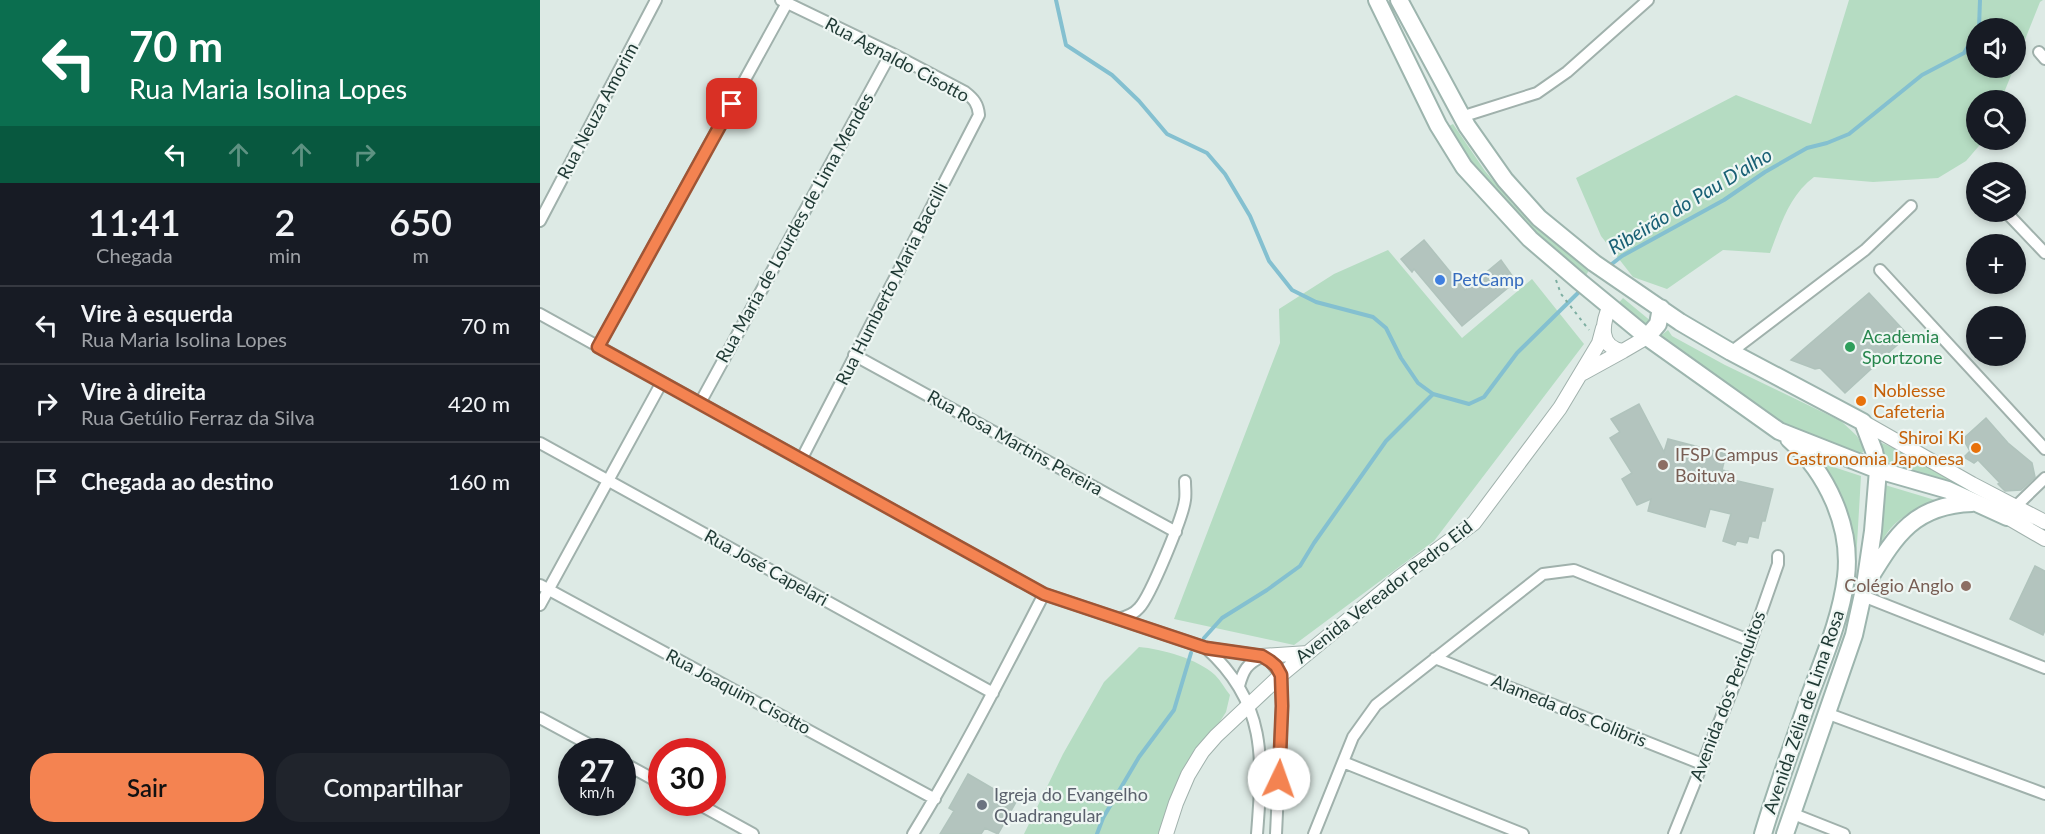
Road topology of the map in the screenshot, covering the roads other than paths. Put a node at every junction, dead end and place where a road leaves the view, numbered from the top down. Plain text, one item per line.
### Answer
1 (656, 0) edge
2 (1377, 0) edge
3 (1400, 0) edge
4 (1648, 0) edge
5 (784, 1) edge
6 (891, 53) junction
7 (978, 106) joint
8 (1461, 117) junction
9 (1911, 206) dead end
10 (540, 221) edge
11 (2016, 222) edge
12 (2045, 253) edge
13 (1880, 270) dead end
14 (1625, 284) junction
15 (1606, 303) junction
16 (1661, 308) junction
17 (540, 314) edge
18 (1603, 328) junction
19 (1647, 337) junction
20 (598, 347) junction
21 (1623, 351) junction
22 (1731, 352) junction
23 (854, 355) junction
24 (1581, 374) junction
25 (662, 382) junction
26 (699, 403) junction
27 (1863, 422) junction
28 (1779, 431) junction
29 (540, 443) edge
30 (2045, 449) edge
31 (801, 460) junction
32 (1878, 470) junction
33 (2045, 478) edge
34 (608, 481) junction
35 (1185, 482) dead end
36 (1976, 503) junction
37 (2010, 512) junction
38 (2045, 522) edge
39 (1176, 532) junction
40 (2045, 539) edge
41 (1778, 556) dead end
42 (544, 588) edge
43 (1864, 591) junction
44 (1044, 594) junction
45 (540, 605) edge
46 (1118, 620) junction
47 (1751, 641) junction
48 (1206, 648) junction
49 (1308, 653) junction
50 (1262, 656) junction
51 (1435, 658) junction
52 (2045, 668) edge
53 (1281, 675) junction
54 (1239, 686) junction
55 (993, 693) junction
56 (1249, 705) junction
57 (1826, 713) junction
58 (540, 718) edge
59 (577, 738) edge
60 (1342, 762) junction
61 (1702, 764) junction
62 (1260, 779) junction
63 (1279, 779) junction
64 (2045, 794) edge
65 (935, 799) junction
66 (1791, 813) junction
67 (720, 816) edge
68 (753, 834) edge
69 (913, 834) edge
70 (1166, 834) edge
71 (1257, 834) edge
72 (1276, 834) edge
73 (1314, 834) edge
74 (1523, 834) edge
75 (1674, 834) edge
76 (1763, 834) edge
77 (1785, 834) edge
78 (1844, 834) edge

1 - 10 street, Rua Neuza Amorim
2 - 15 main road
3 - 8 main road
4 - 8 street
5 - 6 street, Rua Agnaldo Cisotto
5 - 20 street
6 - 7 street, Rua Agnaldo Cisotto
6 - 26 street, Rua Maria de Lourdes de Lima Mendes
7 - 23 street, Rua Humberto Maria Baccilli
8 - 14 main road
9 - 22 street
11 - 12 street
13 - 30 street
14 - 15 main road
14 - 16 main road
15 - 18 street, Avenida Vereador Pedro Eid
15 - 19 main road
16 - 19 main road
16 - 22 main road
17 - 20 street
18 - 21 street
18 - 24 street, Avenida Vereador Pedro Eid
19 - 21 street, Avenida Vereador Pedro Eid
19 - 28 main road
20 - 25 street
21 - 24 street, Avenida Vereador Pedro Eid
22 - 27 main road
23 - 31 street, Rua Humberto Maria Baccilli
23 - 39 street, Rua Rosa Martins Pereira
24 - 49 street, Avenida Vereador Pedro Eid
25 - 26 street
25 - 34 street
26 - 31 street
27 - 32 main road, Avenida Zélia de Lima Rosa
27 - 37 street
28 - 32 main road
28 - 76 main road, Avenida Zélia de Lima Rosa
29 - 34 street, Rua José Capelari
31 - 44 street
32 - 36 main road
32 - 43 main road, Avenida Zélia de Lima Rosa
33 - 37 street
34 - 42 street
34 - 55 street, Rua José Capelari
35 - 39 street
36 - 37 main road
36 - 43 main road, Avenida Zélia de Lima Rosa
37 - 38 street
37 - 40 street
39 - 46 street
41 - 47 street, Avenida dos Periquitos
42 - 45 street
42 - 65 street, Rua Joaquim Cisotto
43 - 52 street
43 - 57 main road, Avenida Zélia de Lima Rosa
44 - 46 street
44 - 55 street
46 - 48 street
47 - 51 street
47 - 61 street, Avenida dos Periquitos
48 - 50 street
48 - 54 street
49 - 50 street
49 - 53 street, Avenida Vereador Pedro Eid
50 - 53 street
50 - 54 street
51 - 60 street
51 - 61 street, Alameda dos Colibris
53 - 56 street, Avenida Vereador Pedro Eid
53 - 63 street
54 - 56 street
55 - 65 street
56 - 62 street
56 - 70 street, Avenida Vereador Pedro Eid
57 - 64 street
57 - 66 main road, Avenida Zélia de Lima Rosa
58 - 59 street
60 - 73 street
60 - 74 street
61 - 75 street, Avenida dos Periquitos
62 - 63 street
62 - 71 street
63 - 72 street
65 - 69 street
66 - 77 main road, Avenida Zélia de Lima Rosa
66 - 78 street
67 - 68 street

